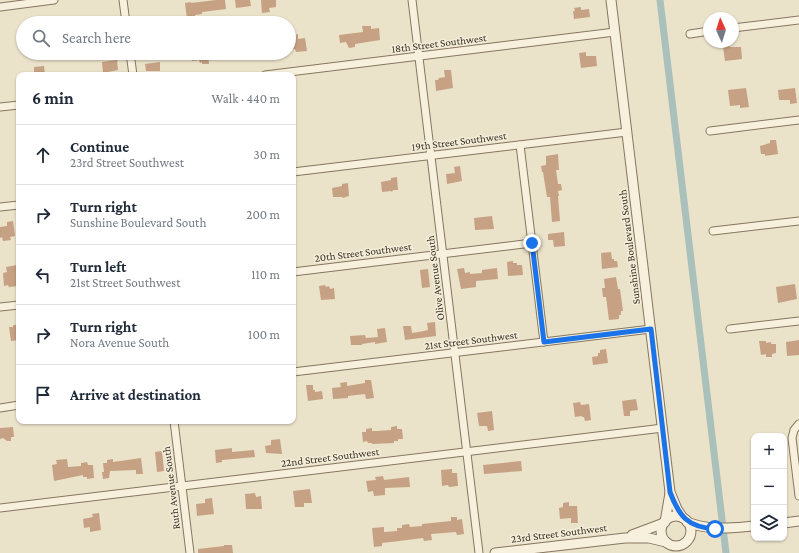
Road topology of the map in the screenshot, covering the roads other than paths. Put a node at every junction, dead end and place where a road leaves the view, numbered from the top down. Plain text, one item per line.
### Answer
1 (54, 0) edge
2 (123, 0) edge
3 (412, 0) edge
4 (611, 0) edge
5 (0, 7) edge
6 (125, 16) edge
7 (799, 20) edge
8 (739, 27) edge
9 (615, 32) junction
10 (703, 32) edge
11 (690, 34) dead end
12 (419, 56) junction
13 (131, 60) edge
14 (132, 72) edge
15 (289, 72) edge
16 (16, 104) edge
17 (0, 107) edge
18 (799, 120) edge
19 (710, 131) dead end
20 (627, 132) junction
21 (520, 145) junction
22 (432, 156) junction
23 (296, 172) edge
24 (16, 205) edge
25 (0, 207) edge
26 (799, 221) edge
27 (713, 231) dead end
28 (532, 243) junction
29 (443, 254) junction
30 (296, 272) edge
31 (16, 305) edge
32 (0, 308) edge
33 (799, 321) edge
34 (651, 329) junction
35 (730, 329) dead end
36 (544, 342) junction
37 (455, 353) junction
38 (296, 372) edge
39 (16, 405) edge
40 (0, 408) edge
41 (174, 424) edge
42 (799, 424) edge
43 (663, 428) junction
44 (467, 451) junction
45 (182, 486) junction
46 (670, 492) junction
47 (799, 496) edge
48 (0, 508) edge
49 (685, 520) junction
50 (799, 521) edge
51 (664, 522) junction
52 (787, 523) edge
53 (751, 526) edge
54 (713, 529) junction
55 (625, 538) junction
56 (688, 540) junction
57 (667, 542) junction
58 (190, 553) edge
59 (479, 553) edge
60 (495, 553) edge
61 (673, 553) edge
62 (682, 553) edge

1 - 5 street
2 - 6 street
3 - 12 street, Olive Avenue South
4 - 9 street, Sunshine Boulevard South
7 - 8 street
9 - 12 street, 18th Street Southwest
9 - 20 street, Sunshine Boulevard South
10 - 11 street
12 - 15 street, 18th Street Southwest
12 - 22 street, Olive Avenue South
13 - 14 street
16 - 17 street
18 - 19 street
20 - 21 street, 19th Street Southwest
20 - 34 street, Sunshine Boulevard South
21 - 22 street, 19th Street Southwest
21 - 28 street
22 - 23 street, 19th Street Southwest
22 - 29 street, Olive Avenue South
24 - 25 street
26 - 27 street
28 - 29 street, 20th Street Southwest
28 - 36 street
29 - 30 street, 20th Street Southwest
29 - 37 street, Olive Avenue South
31 - 32 street
33 - 35 street
34 - 36 street, 21st Street Southwest
34 - 43 street, Sunshine Boulevard South
36 - 37 street, 21st Street Southwest
37 - 38 street, 21st Street Southwest
37 - 44 street, Olive Avenue South
39 - 40 street
41 - 45 street, Ruth Avenue South
42 - 47 street
43 - 44 street, 22nd Street Southwest
43 - 46 street, Sunshine Boulevard South
44 - 45 street, 22nd Street Southwest
44 - 59 street, Olive Avenue South
45 - 48 street, 22nd Street Southwest
45 - 58 street, Ruth Avenue South
46 - 49 street, Sunshine Boulevard South
46 - 51 street, Sunshine Boulevard South
49 - 51 street
49 - 54 street
49 - 56 street
50 - 52 street
51 - 55 street, 23rd Street Southwest
51 - 57 street
53 - 54 street
54 - 56 street
55 - 57 street, 23rd Street Southwest
55 - 60 street, 23rd Street Southwest
56 - 57 street
56 - 62 street
57 - 61 street

